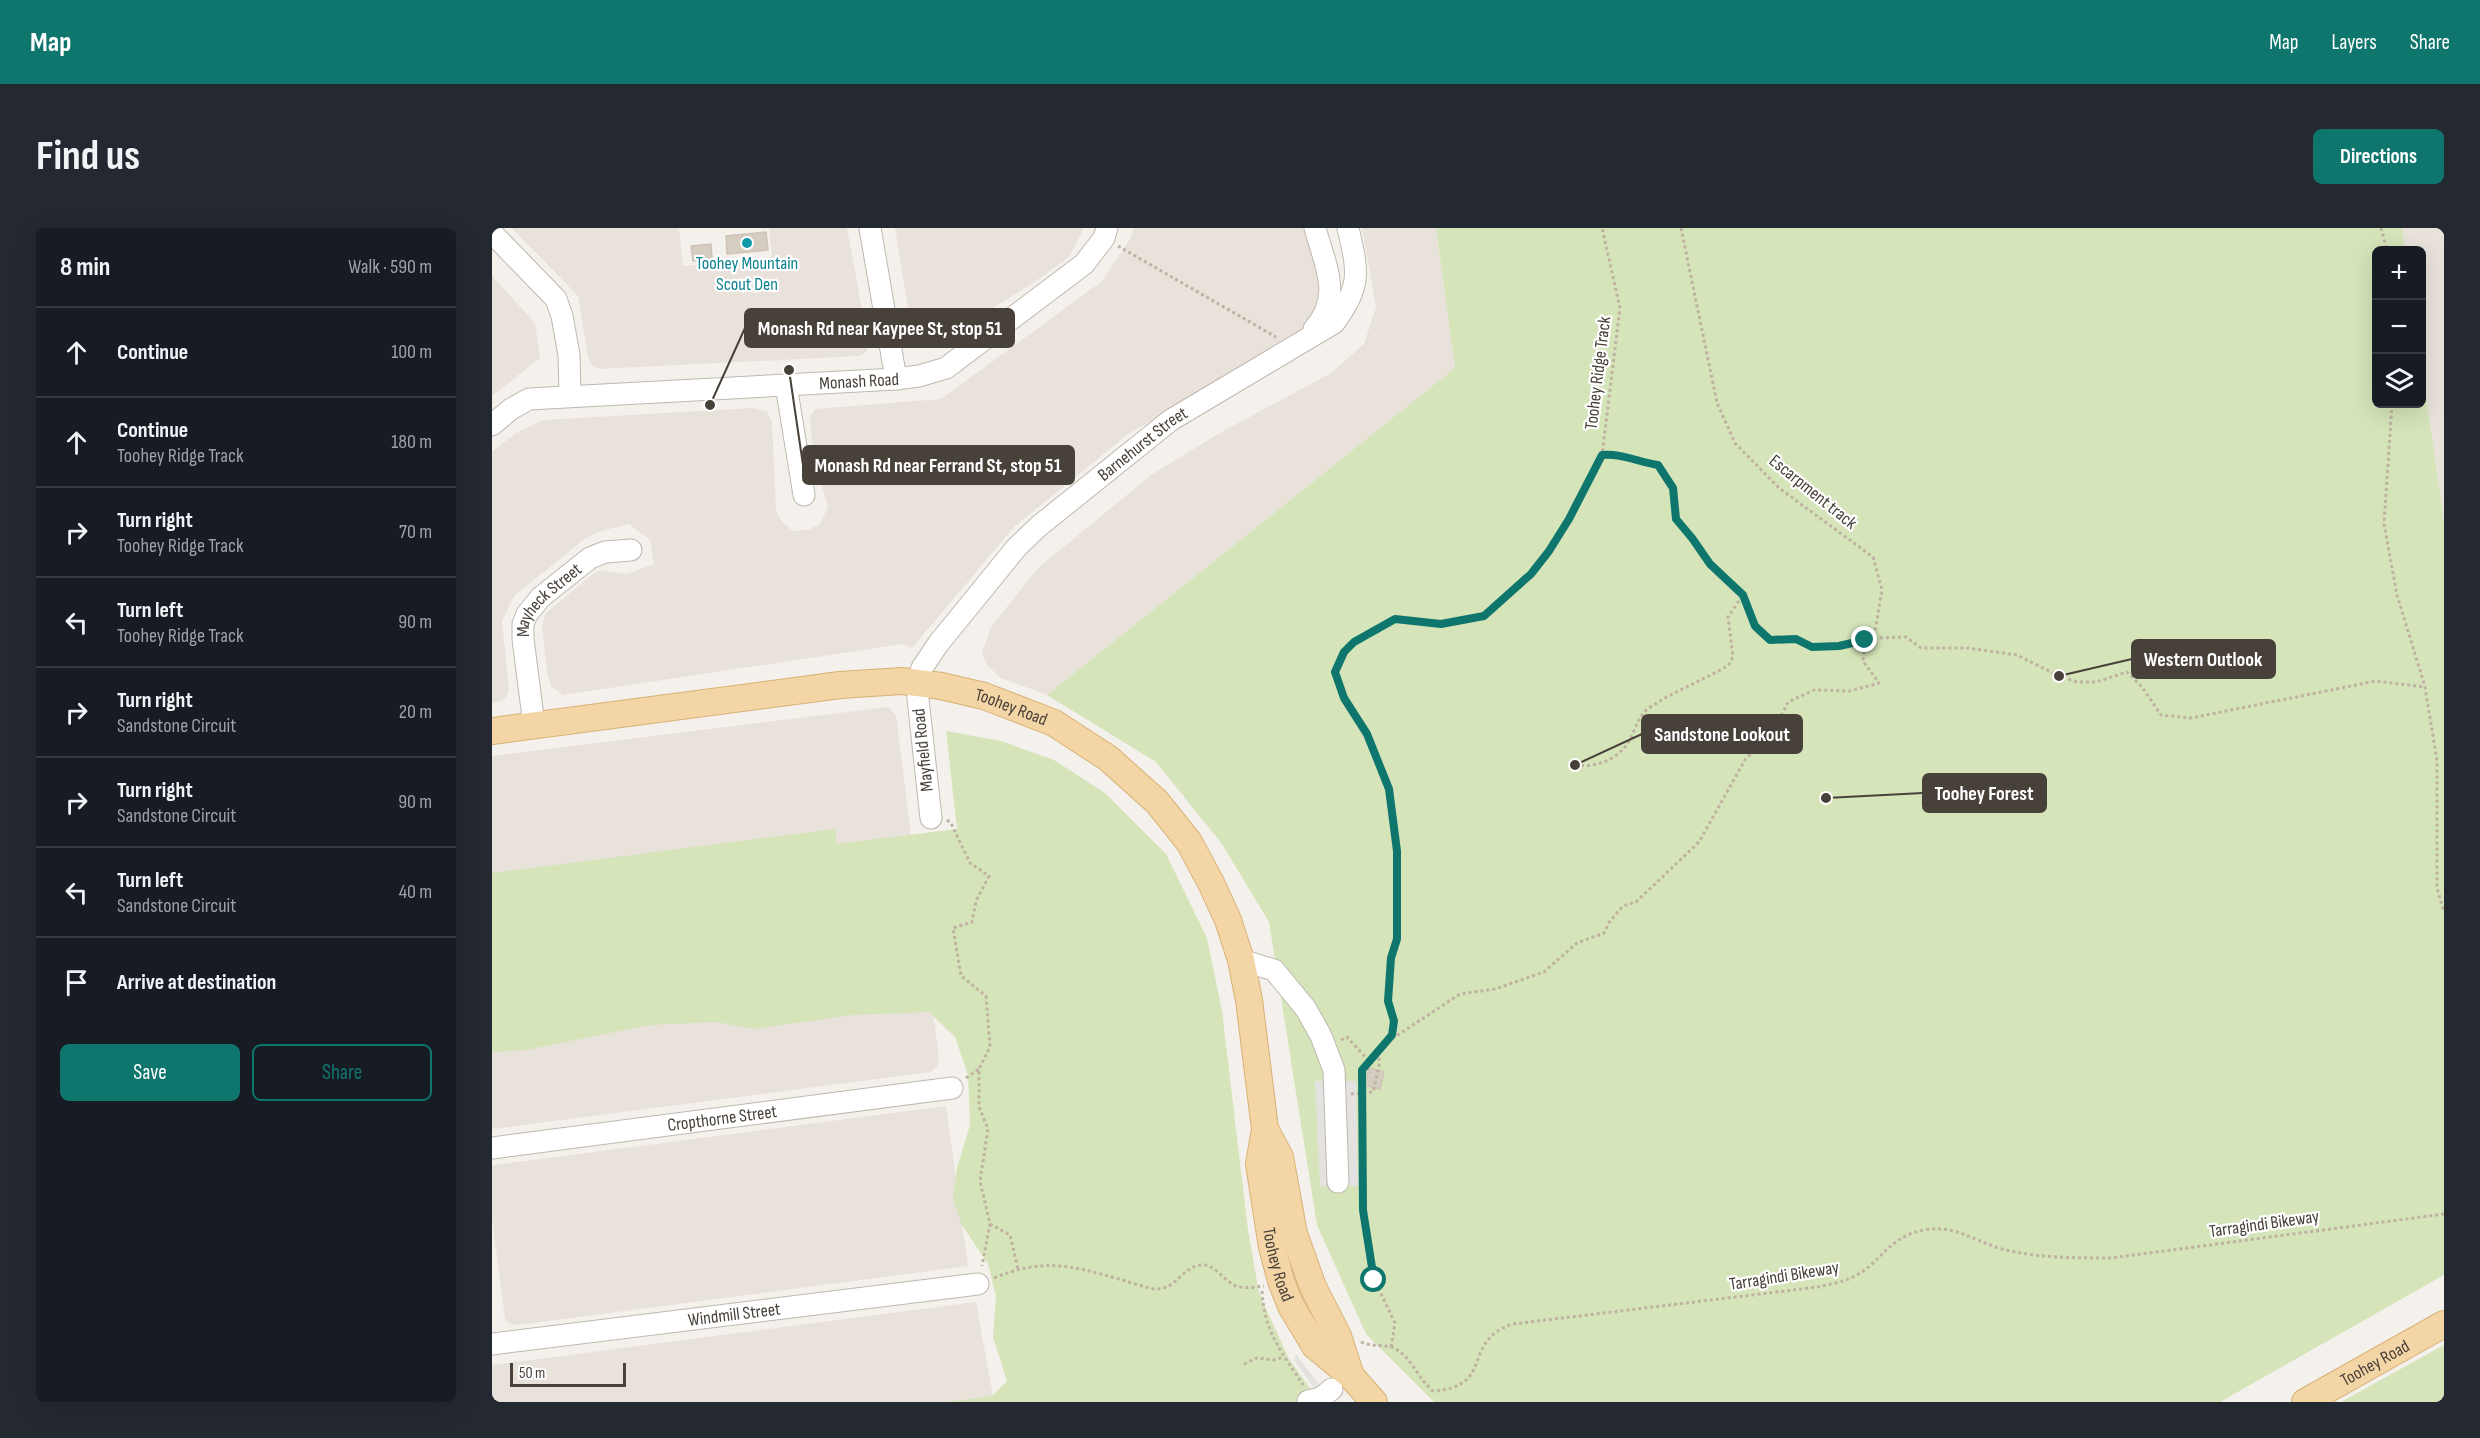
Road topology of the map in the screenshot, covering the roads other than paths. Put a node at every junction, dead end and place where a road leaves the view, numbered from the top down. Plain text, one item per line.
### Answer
1 (870, 228) edge
2 (1315, 228) edge
3 (1348, 228) edge
4 (492, 233) edge
5 (1106, 233) edge
6 (1301, 343) junction
7 (896, 379) junction
8 (786, 385) junction
9 (570, 396) junction
10 (492, 425) edge
11 (804, 495) dead end
12 (631, 550) dead end
13 (918, 682) junction
14 (534, 725) junction
15 (492, 731) edge
16 (930, 813) road end
17 (1241, 960) junction
18 (952, 1088) road end
19 (492, 1148) edge
20 (1338, 1182) dead end
21 (978, 1284) road end
22 (2444, 1324) edge
23 (492, 1344) edge
24 (1342, 1382) junction
25 (1308, 1401) edge
26 (1374, 1402) edge
27 (2305, 1402) edge

1 - 7 street
2 - 6 street, Barnehurst Street
3 - 6 street, Barnehurst Street
4 - 9 street
5 - 7 street, Monash Road
6 - 13 street, Barnehurst Street
7 - 8 street, Monash Road
8 - 9 street, Monash Road
8 - 11 street
9 - 10 street, Monash Road
12 - 14 street, Mayheck Street
13 - 14 main road, Toohey Road
13 - 16 street, Mayfield Road
13 - 17 main road, Toohey Road
14 - 15 main road, Toohey Road
17 - 20 street
17 - 24 main road, Toohey Road
18 - 19 street, Cropthorne Street
21 - 23 street, Windmill Street
22 - 27 main road, Toohey Road
24 - 25 street
24 - 26 main road, Toohey Road

